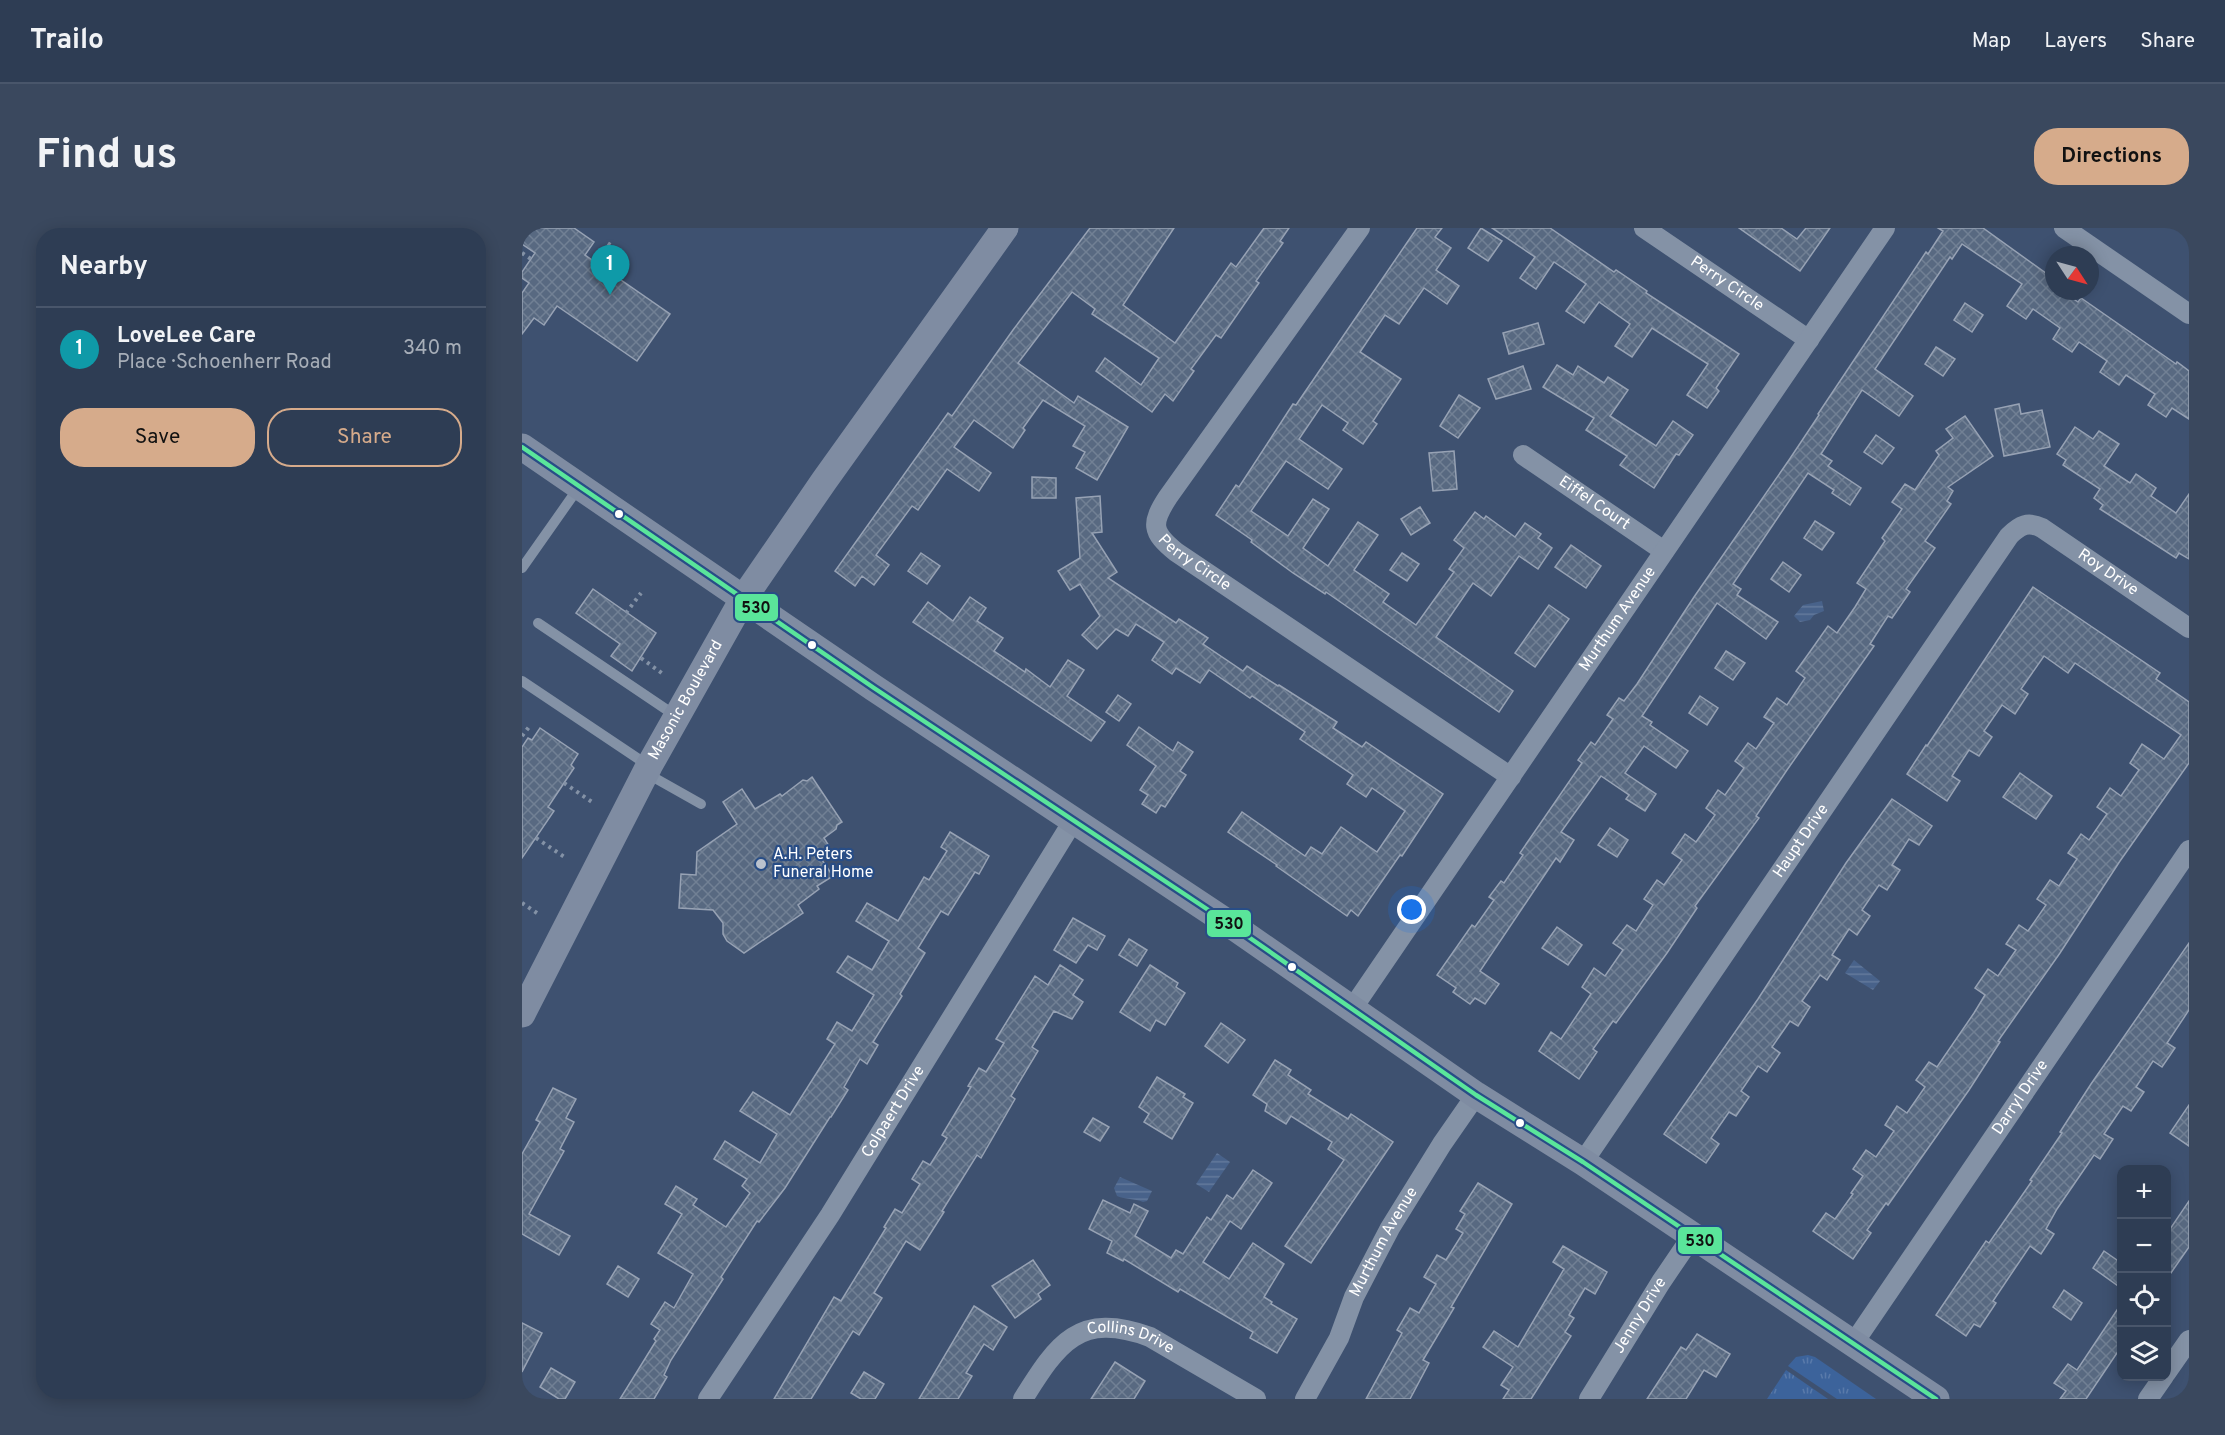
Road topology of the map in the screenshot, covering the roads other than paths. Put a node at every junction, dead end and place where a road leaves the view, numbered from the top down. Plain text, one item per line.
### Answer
1 (1005, 228) edge
2 (1360, 228) edge
3 (1644, 228) edge
4 (1885, 228) edge
5 (2064, 228) edge
6 (2189, 314) edge
7 (1809, 340) junction
8 (522, 447) edge
9 (1523, 455) dead end
10 (580, 487) junction
11 (2024, 524) joint
12 (1664, 552) junction
13 (522, 568) edge
14 (742, 599) junction
15 (538, 623) dead end
16 (2189, 628) edge
17 (522, 681) edge
18 (676, 717) junction
19 (648, 770) junction
20 (1511, 777) junction
21 (701, 804) dead end
22 (1073, 821) junction
23 (2189, 850) edge
24 (1352, 1010) junction
25 (522, 1014) edge
26 (1476, 1095) junction
27 (1583, 1162) junction
28 (1693, 1235) junction
29 (2189, 1340) edge
30 (1853, 1344) junction
31 (2171, 1366) edge
32 (2161, 1381) edge
33 (708, 1399) edge
34 (1023, 1399) edge
35 (1256, 1399) edge
36 (1305, 1399) edge
37 (1589, 1399) edge
38 (1935, 1399) edge
39 (2148, 1399) edge

1 - 14 main road, Masonic Boulevard
2 - 20 street, Perry Circle
3 - 7 street, Perry Circle
4 - 7 street, Murthum Avenue
5 - 6 street
7 - 12 street, Murthum Avenue
8 - 10 main road
9 - 12 street, Eiffel Court
10 - 13 lane
10 - 14 main road
11 - 16 street, Roy Drive
11 - 27 street, Haupt Drive
12 - 20 street, Murthum Avenue
14 - 18 main road, Masonic Boulevard
14 - 22 main road
15 - 18 lane
17 - 19 lane
18 - 19 main road, Masonic Boulevard
19 - 21 lane
19 - 25 main road, Masonic Boulevard
20 - 24 street, Murthum Avenue
22 - 24 main road
22 - 33 street, Colpaert Drive
23 - 30 street, Darryl Drive
24 - 26 main road
26 - 27 main road
26 - 36 street, Murthum Avenue
27 - 28 main road
28 - 30 main road
28 - 37 street, Jenny Drive
29 - 31 street
30 - 38 main road
32 - 39 street
34 - 35 street, Collins Drive

